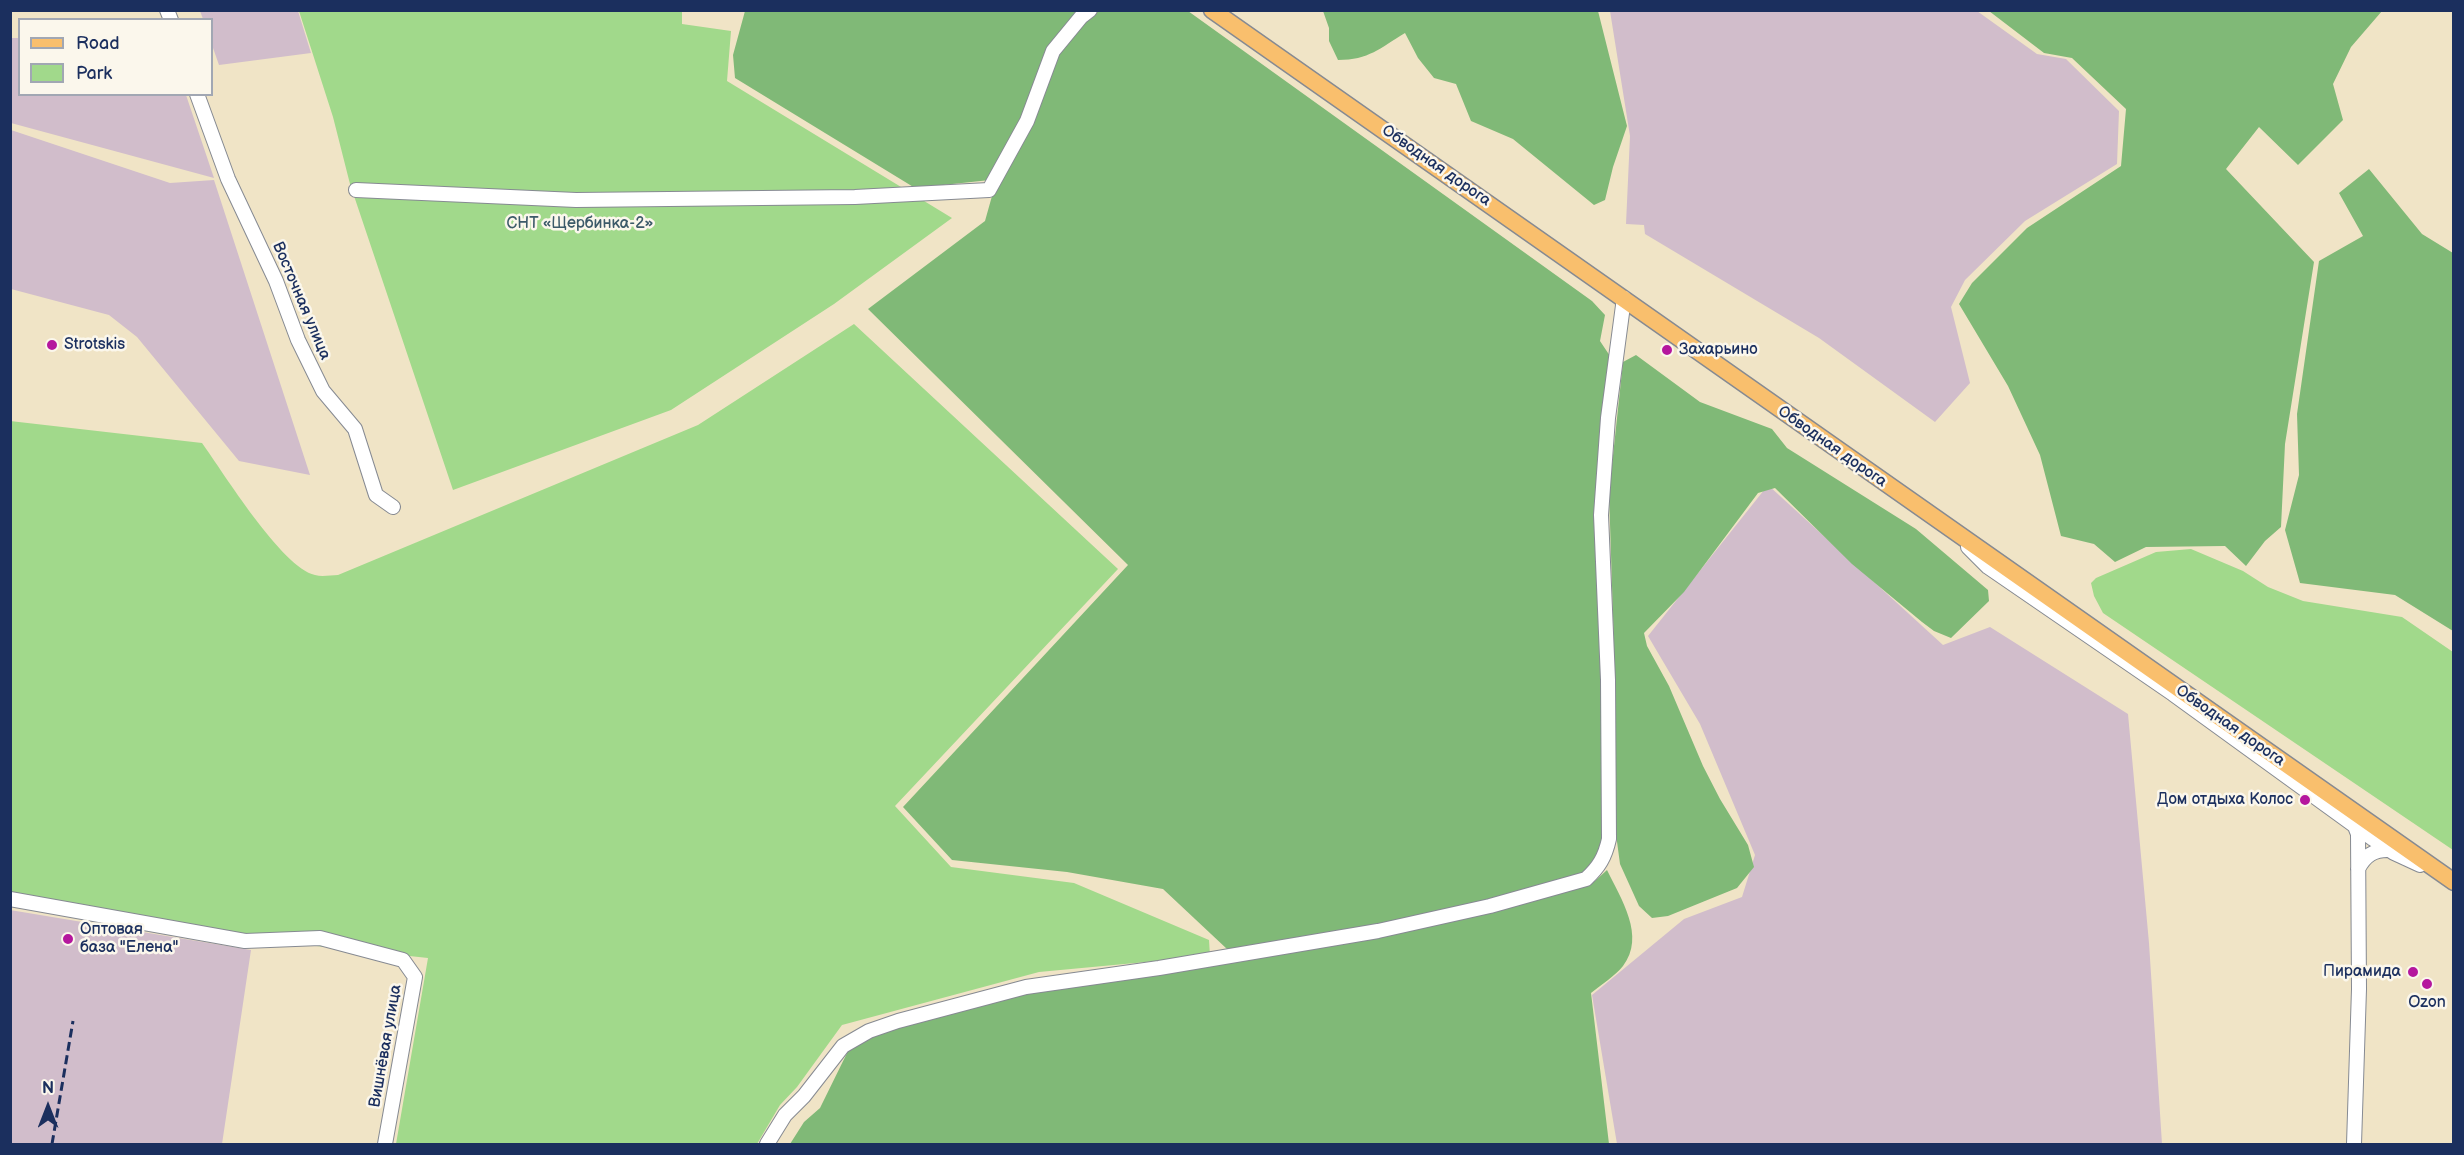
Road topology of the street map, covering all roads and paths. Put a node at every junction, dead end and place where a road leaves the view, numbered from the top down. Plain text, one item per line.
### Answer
1 (1090, 10) edge
2 (1212, 10) edge
3 (198, 96) edge
4 (356, 190) dead end
5 (1624, 298) junction
6 (393, 507) dead end
7 (1951, 531) junction
8 (2354, 824) junction
9 (2390, 850) junction
10 (2357, 871) junction
11 (2449, 879) edge
12 (10, 899) edge
13 (385, 1144) edge
14 (767, 1144) edge
15 (2354, 1144) edge

1 - 4 street
2 - 5 main road, Обводная дорога
3 - 6 street, Восточная улица
5 - 7 main road, Обводная дорога
5 - 14 street
7 - 8 street
7 - 11 main road, Обводная дорога
8 - 9 street
8 - 10 street
9 - 10 street
9 - 11 street
10 - 15 street
12 - 13 street, Вишнёвая улица

